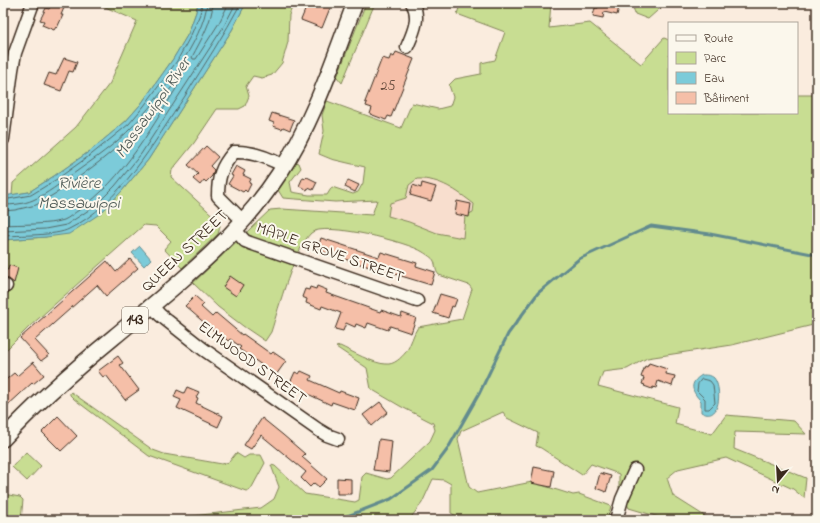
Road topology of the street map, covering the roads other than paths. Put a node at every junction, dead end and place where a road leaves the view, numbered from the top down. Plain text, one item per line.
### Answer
1 (33, 3) edge
2 (355, 3) edge
3 (412, 3) edge
4 (407, 47) dead end
5 (3, 139) edge
6 (284, 166) junction
7 (239, 225) junction
8 (417, 301) dead end
9 (152, 306) junction
10 (3, 439) edge
11 (338, 439) dead end
12 (634, 470) dead end
13 (616, 520) edge

1 - 5 street
2 - 6 main road, QUEEN STREET / 143
3 - 4 street
6 - 7 main road, QUEEN STREET / 143
6 - 7 street, MAPLE GROVE STREET
7 - 8 street, MAPLE GROVE STREET
7 - 9 main road, QUEEN STREET / 143
9 - 10 main road, QUEEN STREET / 143
9 - 11 street, ELMWOOD STREET
12 - 13 street

